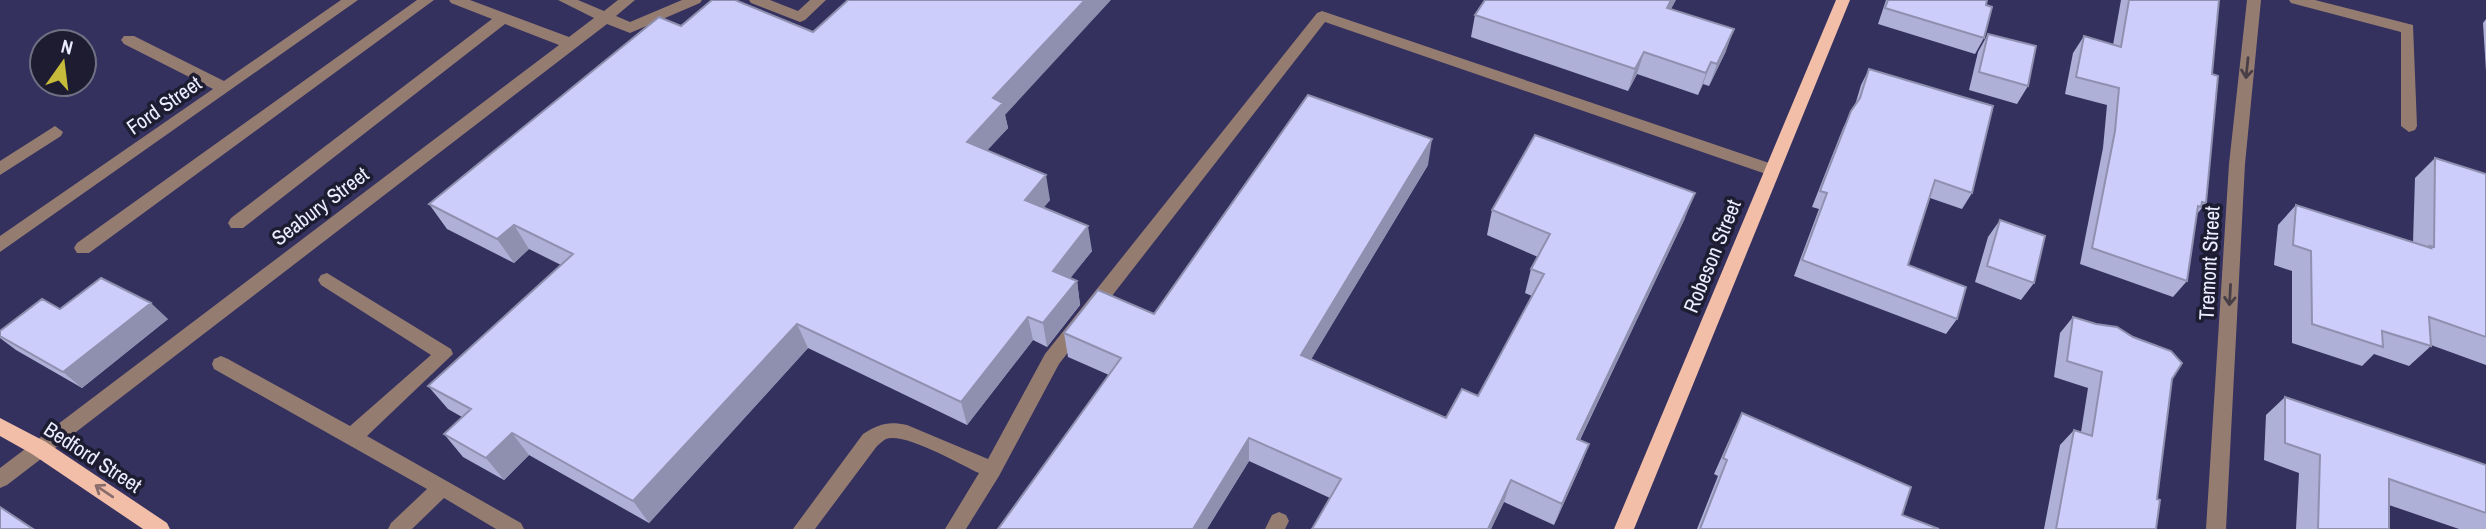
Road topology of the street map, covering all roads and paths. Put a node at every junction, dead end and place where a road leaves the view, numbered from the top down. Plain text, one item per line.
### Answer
1 (351, 0) edge
2 (427, 0) edge
3 (456, 0) edge
4 (565, 0) edge
5 (628, 0) edge
6 (695, 0) edge
7 (756, 0) edge
8 (819, 0) edge
9 (1843, 0) edge
10 (2254, 0) edge
11 (2296, 0) edge
12 (607, 17) junction
13 (503, 18) junction
14 (130, 40) dead end
15 (571, 44) junction
16 (225, 88) junction
17 (2409, 126) dead end
18 (55, 132) dead end
19 (0, 169) edge
20 (1772, 170) junction
21 (237, 223) dead end
22 (0, 245) edge
23 (83, 248) dead end
24 (327, 280) dead end
25 (220, 364) dead end
26 (0, 426) edge
27 (352, 437) junction
28 (39, 447) junction
29 (992, 470) junction
30 (0, 479) edge
31 (442, 487) junction
32 (160, 529) edge
33 (398, 529) edge
34 (514, 529) edge
35 (803, 529) edge
36 (955, 529) edge
37 (1624, 529) edge
38 (2216, 529) edge

1 - 16 street, Ford Street
2 - 23 street
3 - 13 street
4 - 12 street
5 - 12 street, Seabury Street
6 - 12 street
7 - 8 street
9 - 20 main road, Robeson Street
10 -> 38 street, Tremont Street
11 - 17 street
12 - 15 street, Seabury Street
13 - 15 street
13 - 21 street
14 - 16 street
15 - 28 street, Seabury Street
16 - 22 street, Ford Street
18 - 19 street
20 - 29 street
20 - 37 main road, Robeson Street
24 - 27 street
25 - 27 street
26 - 28 main road, Bedford Street
27 - 31 street
28 - 30 street, Seabury Street
32 -> 28 main road, Bedford Street
29 - 35 street
29 - 36 street
31 - 33 street
31 - 34 street

